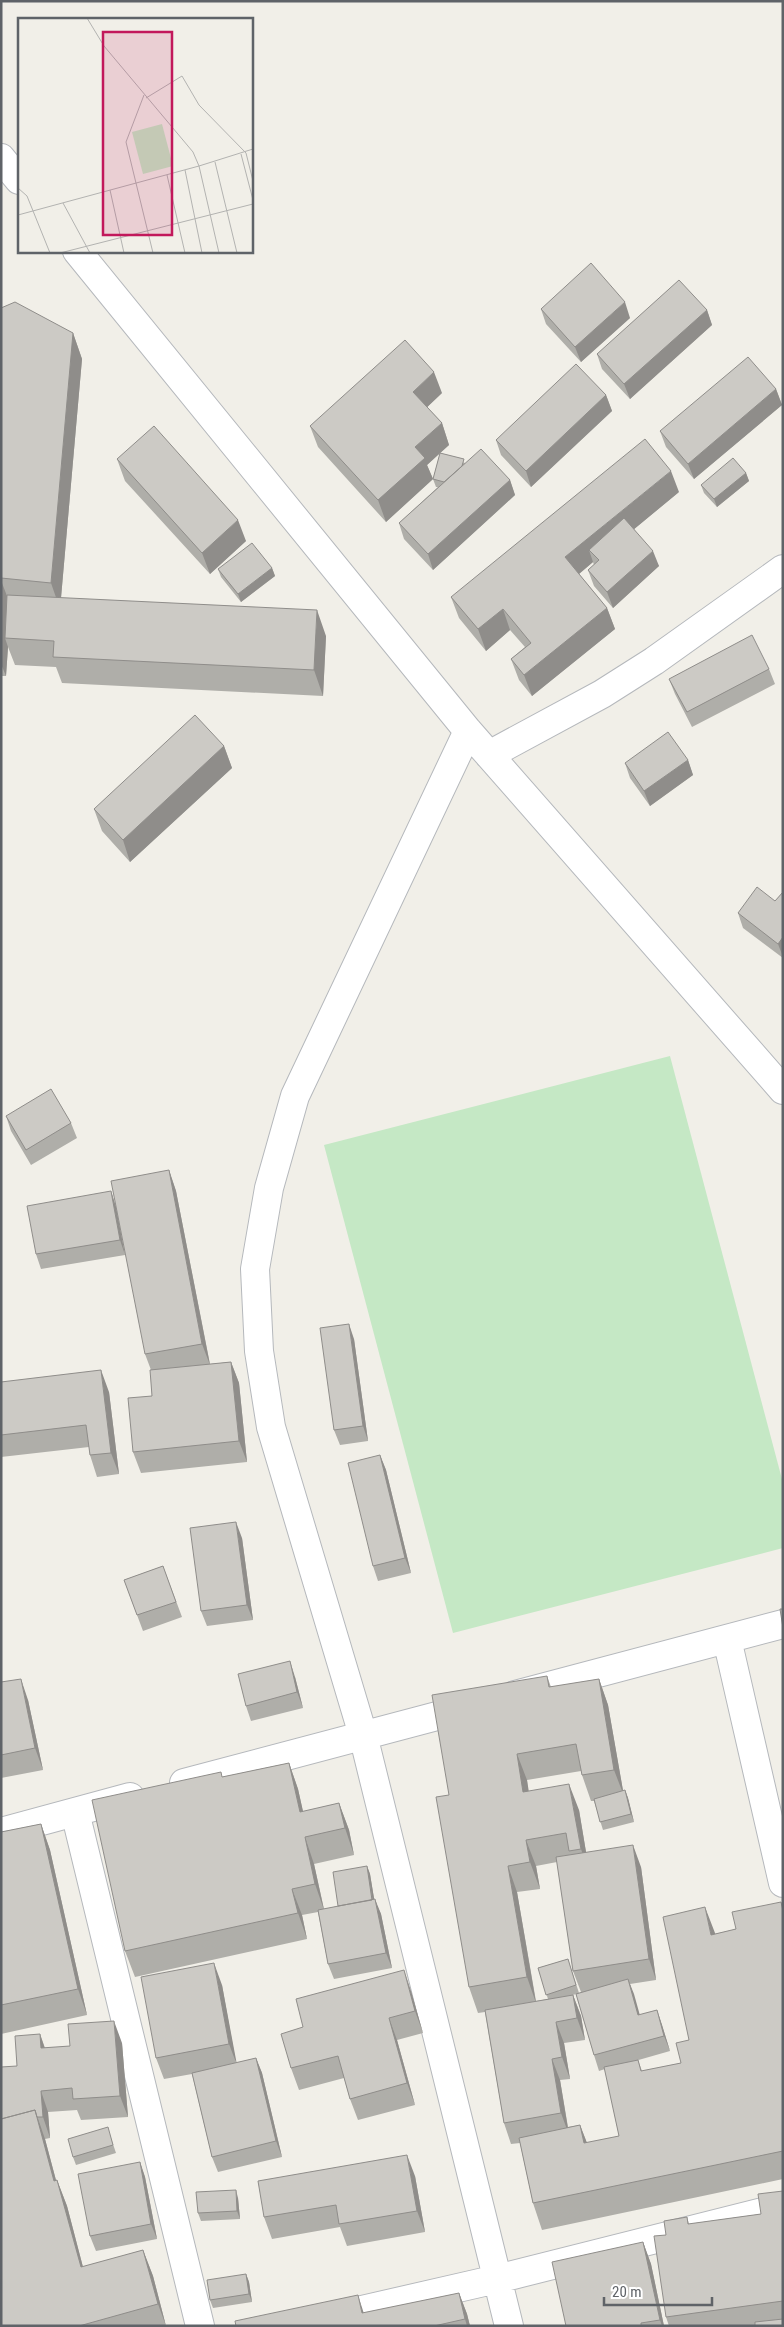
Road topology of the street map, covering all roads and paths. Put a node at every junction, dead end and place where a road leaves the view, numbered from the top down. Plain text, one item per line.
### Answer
1 (1, 158) edge
2 (18, 179) edge
3 (78, 252) edge
4 (783, 569) edge
5 (468, 731) junction
6 (490, 755) junction
7 (783, 1090) edge
8 (783, 1624) edge
9 (727, 1639) junction
10 (363, 1735) junction
11 (75, 1812) junction
12 (1, 1832) edge
13 (783, 1883) edge
14 (783, 2207) edge
15 (497, 2279) junction
16 (200, 2326) edge
17 (292, 2326) edge
18 (509, 2326) edge

1 - 2 street
3 - 5 street
4 - 6 street
5 - 6 street
5 - 10 street
6 - 7 street
8 - 9 street
9 - 10 street
9 - 13 street
10 - 11 street
10 - 15 street
11 - 12 street
11 - 16 street
14 - 15 street
15 - 17 street
15 - 18 street

